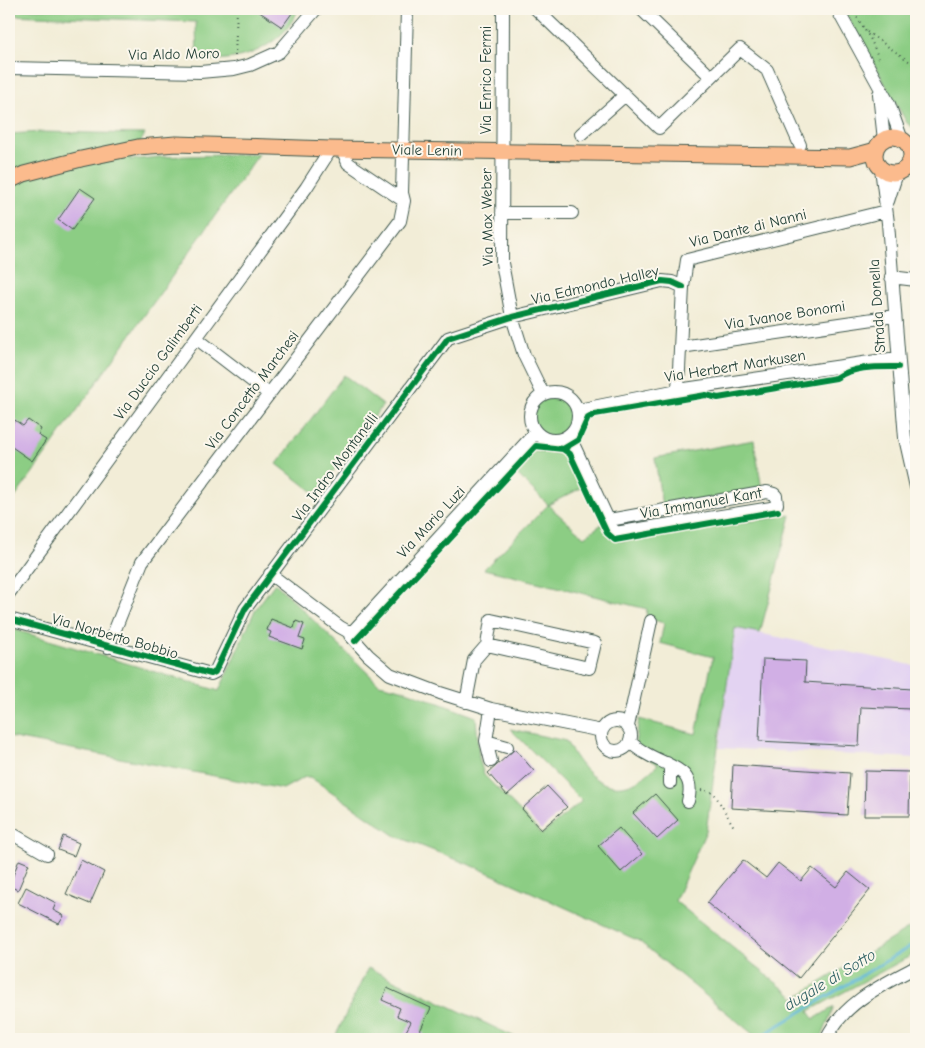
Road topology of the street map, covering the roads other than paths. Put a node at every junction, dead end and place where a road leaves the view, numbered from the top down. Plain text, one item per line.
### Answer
1 (316, 9) edge
2 (407, 9) edge
3 (503, 9) edge
4 (536, 9) edge
5 (642, 9) edge
6 (837, 9) edge
7 (9, 68) edge
8 (710, 76) junction
9 (876, 79) junction
10 (624, 96) junction
11 (582, 134) dead end
12 (800, 145) dead end
13 (909, 145) edge
14 (337, 149) junction
15 (404, 149) junction
16 (502, 152) junction
17 (880, 155) junction
18 (907, 168) edge
19 (9, 181) edge
20 (404, 201) junction
21 (886, 211) junction
22 (502, 212) junction
23 (572, 213) dead end
24 (685, 264) junction
25 (892, 278) junction
26 (916, 280) edge
27 (664, 281) junction
28 (683, 287) junction
29 (894, 316) junction
30 (512, 317) junction
31 (196, 338) junction
32 (681, 347) junction
33 (897, 358) junction
34 (678, 390) junction
35 (269, 394) junction
36 (543, 394) junction
37 (578, 410) junction
38 (535, 432) junction
39 (570, 435) junction
40 (916, 487) edge
41 (609, 520) junction
42 (270, 574) junction
43 (9, 593) edge
44 (9, 619) edge
45 (651, 621) dead end
46 (349, 632) junction
47 (487, 645) junction
48 (108, 647) junction
49 (215, 672) joint
50 (466, 702) junction
51 (491, 710) junction
52 (628, 726) junction
53 (602, 731) junction
54 (486, 741) junction
55 (630, 743) junction
56 (507, 747) dead end
57 (491, 761) dead end
58 (667, 763) junction
59 (670, 783) dead end
60 (689, 796) road end
61 (9, 832) edge
62 (47, 854) dead end
63 (916, 967) edge
64 (826, 1039) edge

1 - 7 street, Via Aldo Moro
2 - 15 street, Via Concetto Marchesi
3 - 16 street, Via Enrico Fermi
4 - 10 street
5 - 8 street
6 - 9 street
8 - 10 street
8 - 12 street
9 - 13 street
9 - 17 street, Strada Donella
10 - 11 street
13 - 17 main road, Viale Lenin
13 - 18 main road
14 - 15 main road, Viale Lenin
14 - 19 main road, Viale Lenin
14 - 20 street
14 - 31 street, Via Duccio Galimberti
15 - 16 main road, Viale Lenin
15 - 20 street, Via Concetto Marchesi
16 - 17 main road, Viale Lenin
16 - 22 street, Via Max Weber
17 - 18 main road
17 - 21 street, Strada Donella
18 - 21 street
20 - 35 street, Via Concetto Marchesi
21 - 24 street, Via Dante di Nanni
21 - 25 street, Strada Donella
22 - 23 street
22 - 30 street, Via Max Weber
24 - 27 street
24 - 28 street, Via Dante di Nanni
25 - 26 street
25 - 29 street, Strada Donella
27 - 28 street, Via Edmondo Halley
27 - 30 street, Via Edmondo Halley
28 - 32 street, Via Dante di Nanni
29 - 32 street, Via Ivanoe Bonomi
29 - 33 street, Strada Donella
30 - 36 street, Via Max Weber
30 - 42 street, Via Indro Montanelli
31 - 35 street
31 - 43 street, Via Duccio Galimberti
32 - 34 street, Via Dante di Nanni
33 - 34 street, Via Herbert Markusen
33 - 40 street, Strada Donella
34 - 37 street, Via Herbert Markusen
35 - 48 street, Via Concetto Marchesi
36 - 37 street
36 - 38 street
37 - 39 street
38 - 39 street
38 - 46 street, Via Mario Luzi
39 - 41 street, Via Immanuel Kant
41 - 41 street, Via Immanuel Kant
42 - 46 street
42 - 49 street, Via Indro Montanelli
44 - 48 street, Via Norberto Bobbio
45 - 52 street
46 - 50 street
47 - 47 street
47 - 50 street
48 - 49 street, Via Norberto Bobbio
50 - 51 street
51 - 53 street
51 - 54 street
52 - 53 street
52 - 55 street
53 - 55 street
54 - 56 street
54 - 57 street
55 - 58 street
58 - 59 street
58 - 60 street
61 - 62 street
63 - 64 street

